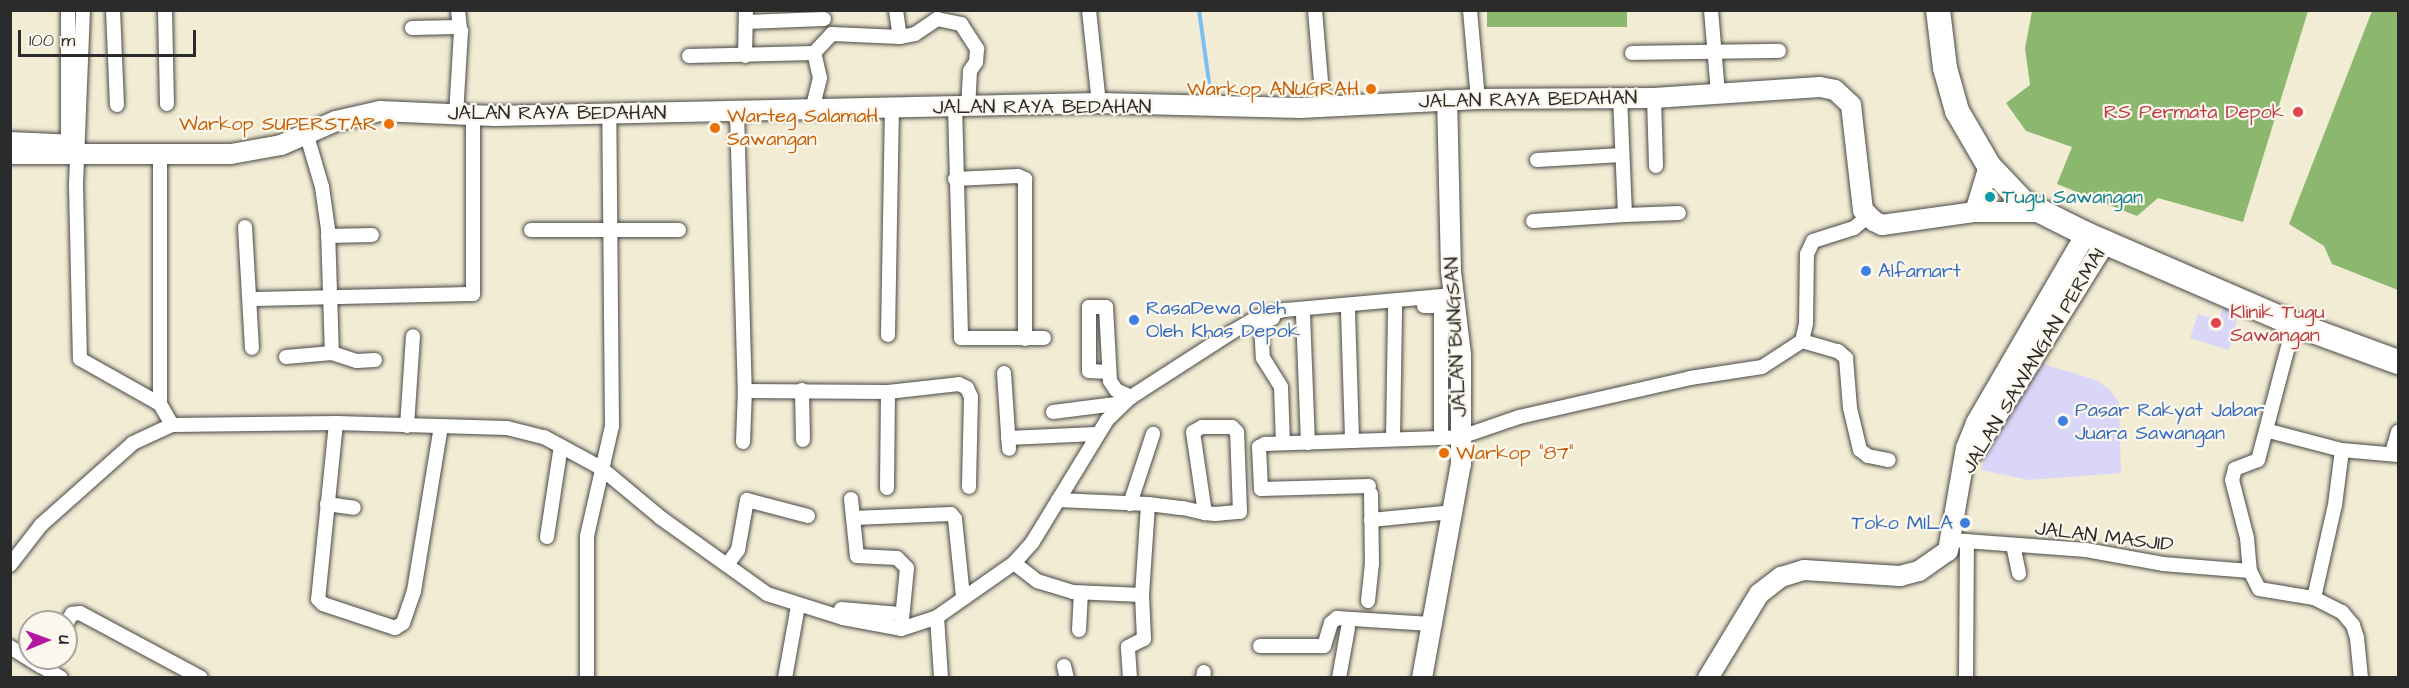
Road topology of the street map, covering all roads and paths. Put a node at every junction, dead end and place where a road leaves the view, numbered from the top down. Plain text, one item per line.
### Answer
1 (68, 10) edge
2 (83, 10) edge
3 (113, 10) edge
4 (165, 10) edge
5 (458, 10) edge
6 (896, 10) edge
7 (1089, 10) edge
8 (1315, 10) edge
9 (1470, 10) edge
10 (1711, 10) edge
11 (1938, 10) edge
12 (823, 15) edge
13 (746, 16) edge
14 (412, 28) dead end
15 (460, 28) junction
16 (832, 34) junction
17 (900, 38) junction
18 (1779, 51) dead end
19 (1714, 52) junction
20 (814, 53) junction
21 (1632, 53) dead end
22 (689, 56) dead end
23 (745, 56) junction
24 (1718, 94) junction
25 (1620, 98) junction
26 (1654, 98) junction
27 (1478, 99) junction
28 (1447, 100) junction
29 (1099, 103) junction
30 (167, 104) dead end
31 (117, 105) dead end
32 (962, 105) junction
33 (1323, 106) junction
34 (892, 108) junction
35 (812, 110) junction
36 (736, 112) junction
37 (609, 113) junction
38 (464, 115) junction
39 (307, 136) junction
40 (10, 139) edge
41 (74, 146) junction
42 (10, 154) edge
43 (160, 154) junction
44 (1622, 155) junction
45 (1537, 160) dead end
46 (1656, 166) dead end
47 (1989, 166) junction
48 (955, 179) junction
49 (1975, 212) junction
50 (2037, 212) junction
51 (1679, 213) dead end
52 (1625, 215) junction
53 (1868, 216) junction
54 (1533, 220) dead end
55 (245, 227) dead end
56 (610, 228) junction
57 (531, 230) dead end
58 (679, 230) dead end
59 (372, 235) dead end
60 (328, 237) junction
61 (2096, 238) junction
62 (1454, 295) junction
63 (251, 299) junction
64 (330, 299) junction
65 (1395, 308) junction
66 (1348, 310) junction
67 (1303, 314) junction
68 (2294, 324) junction
69 (888, 335) dead end
70 (413, 336) dead end
71 (1044, 338) dead end
72 (1025, 339) junction
73 (1802, 341) junction
74 (252, 348) dead end
75 (332, 353) junction
76 (286, 357) dead end
77 (375, 360) dead end
78 (2398, 362) edge
79 (1109, 372) dead end
80 (1004, 373) dead end
81 (802, 390) junction
82 (745, 391) junction
83 (888, 392) junction
84 (1127, 400) junction
85 (160, 404) junction
86 (1053, 412) dead end
87 (336, 423) junction
88 (172, 425) junction
89 (408, 426) junction
90 (441, 427) junction
91 (2269, 431) junction
92 (2398, 432) edge
93 (1096, 434) junction
94 (1153, 434) dead end
95 (1461, 437) junction
96 (1441, 438) junction
97 (803, 440) dead end
98 (1393, 440) junction
99 (1352, 441) junction
100 (743, 442) dead end
101 (1283, 443) junction
102 (1308, 443) junction
103 (561, 446) junction
104 (2342, 450) junction
105 (2395, 454) edge
106 (1889, 460) dead end
107 (601, 468) junction
108 (969, 487) dead end
109 (887, 488) dead end
110 (851, 499) dead end
111 (1058, 500) junction
112 (327, 504) junction
113 (1130, 504) junction
114 (1148, 504) junction
115 (354, 508) dead end
116 (1452, 512) junction
117 (1205, 513) junction
118 (808, 516) dead end
119 (853, 518) junction
120 (1371, 520) junction
121 (547, 537) dead end
122 (1960, 541) junction
123 (2013, 545) junction
124 (1014, 563) junction
125 (10, 565) edge
126 (727, 565) junction
127 (2250, 571) junction
128 (2019, 573) dead end
129 (1081, 594) junction
130 (1142, 595) junction
131 (963, 596) junction
132 (2314, 598) junction
133 (1368, 601) dead end
134 (798, 606) junction
135 (841, 609) dead end
136 (78, 613) edge
137 (900, 614) junction
138 (937, 617) junction
139 (1431, 624) junction
140 (1348, 628) dead end
141 (901, 629) junction
142 (1079, 630) dead end
143 (1260, 646) dead end
144 (201, 678) edge
145 (587, 678) edge
146 (785, 678) edge
147 (941, 678) edge
148 (1130, 678) edge
149 (1339, 678) edge
150 (1422, 678) edge
151 (1708, 678) edge
152 (1966, 678) edge
153 (2361, 678) edge

1 - 41 street
2 - 41 street
3 - 31 street
4 - 30 street
5 - 15 street
6 - 17 street
7 - 29 street
8 - 33 street
9 - 27 street
10 - 19 street
11 - 47 highway
12 - 13 street
12 - 16 street
13 - 23 street
14 - 15 street
15 - 38 street
16 - 17 street
16 - 20 street
17 - 32 street
18 - 19 street
19 - 21 street
19 - 24 street
20 - 23 street
20 - 35 street
22 - 23 street
24 - 26 street, JALAN RAYA BEDAHAN
24 - 53 street, JALAN RAYA BEDAHAN
25 - 26 street, JALAN RAYA BEDAHAN
25 - 27 street, JALAN RAYA BEDAHAN
25 - 44 street
26 - 46 street
27 - 28 street, JALAN RAYA BEDAHAN
28 - 33 street, JALAN RAYA BEDAHAN
28 - 62 street, JALAN BUNGSAN
29 - 32 street, JALAN RAYA BEDAHAN
29 - 33 street, JALAN RAYA BEDAHAN
32 - 34 street, JALAN RAYA BEDAHAN
32 - 48 street
34 - 35 street, JALAN RAYA BEDAHAN
34 - 69 street
35 - 36 street, JALAN RAYA BEDAHAN
36 - 37 street, JALAN RAYA BEDAHAN
36 - 82 street
37 - 38 street, JALAN RAYA BEDAHAN
37 - 56 street
38 - 39 street, JALAN RAYA BEDAHAN
38 - 64 street
39 - 43 street, JALAN RAYA BEDAHAN
39 - 60 street
40 - 41 street
41 - 42 street, JALAN RAYA BEDAHAN
41 - 43 street, JALAN RAYA BEDAHAN
41 - 85 street
43 - 85 street
44 - 45 street
44 - 52 street
47 - 49 street
47 - 50 highway
48 - 72 street
48 - 72 street
49 - 50 street
49 - 53 street
50 - 61 highway
51 - 52 street
52 - 54 street
53 - 73 street
55 - 63 street
56 - 57 street
56 - 58 street
56 - 107 street
59 - 60 street
60 - 64 street
61 - 68 highway
61 - 122 street, JALAN SAWANGAN PERMAI
62 - 84 street
62 - 95 street, JALAN BUNGSAN
63 - 64 street
63 - 74 street
64 - 75 street
65 - 66 street
65 - 96 street
65 - 98 street
66 - 67 street
66 - 99 street
67 - 101 street
67 - 102 street
68 - 78 highway
68 - 91 street
70 - 89 street
71 - 72 street
73 - 95 street
73 - 106 street
75 - 76 street
75 - 77 street
79 - 84 street
80 - 93 street
81 - 82 street
81 - 83 street
81 - 97 street
82 - 100 street
83 - 108 street
83 - 109 street
84 - 86 street
84 - 93 street
85 - 88 street
87 - 88 street
87 - 89 street
87 - 112 street
88 - 125 street
89 - 90 street
90 - 103 street
90 - 112 street
91 - 104 street
91 - 127 street
92 - 105 street
93 - 111 street
94 - 113 street
95 - 96 street
95 - 116 street, JALAN BUNGSAN
96 - 98 street
98 - 99 street
99 - 102 street
101 - 102 street
101 - 120 street
103 - 107 street
103 - 121 street
104 - 105 street
104 - 132 street
107 - 126 street
107 - 145 street
110 - 119 street
111 - 113 street
111 - 124 street
112 - 115 street
113 - 114 street
114 - 117 street
114 - 130 street
116 - 120 street
116 - 139 street, JALAN BUNGSAN
117 - 117 street
118 - 126 street
119 - 131 street
119 - 137 street
120 - 133 street
122 - 123 street, JALAN MASJID
122 - 151 street
122 - 152 street
123 - 127 street, JALAN MASJID
123 - 128 street
124 - 129 street
124 - 131 street
126 - 134 street
127 - 132 street
129 - 130 street
129 - 142 street
130 - 148 street
131 - 138 street
132 - 153 street
134 - 141 street
134 - 146 street
135 - 137 street
136 - 144 street
137 - 141 street
138 - 141 street
138 - 147 street
139 - 143 street
139 - 150 street, JALAN BUNGSAN
140 - 149 street

